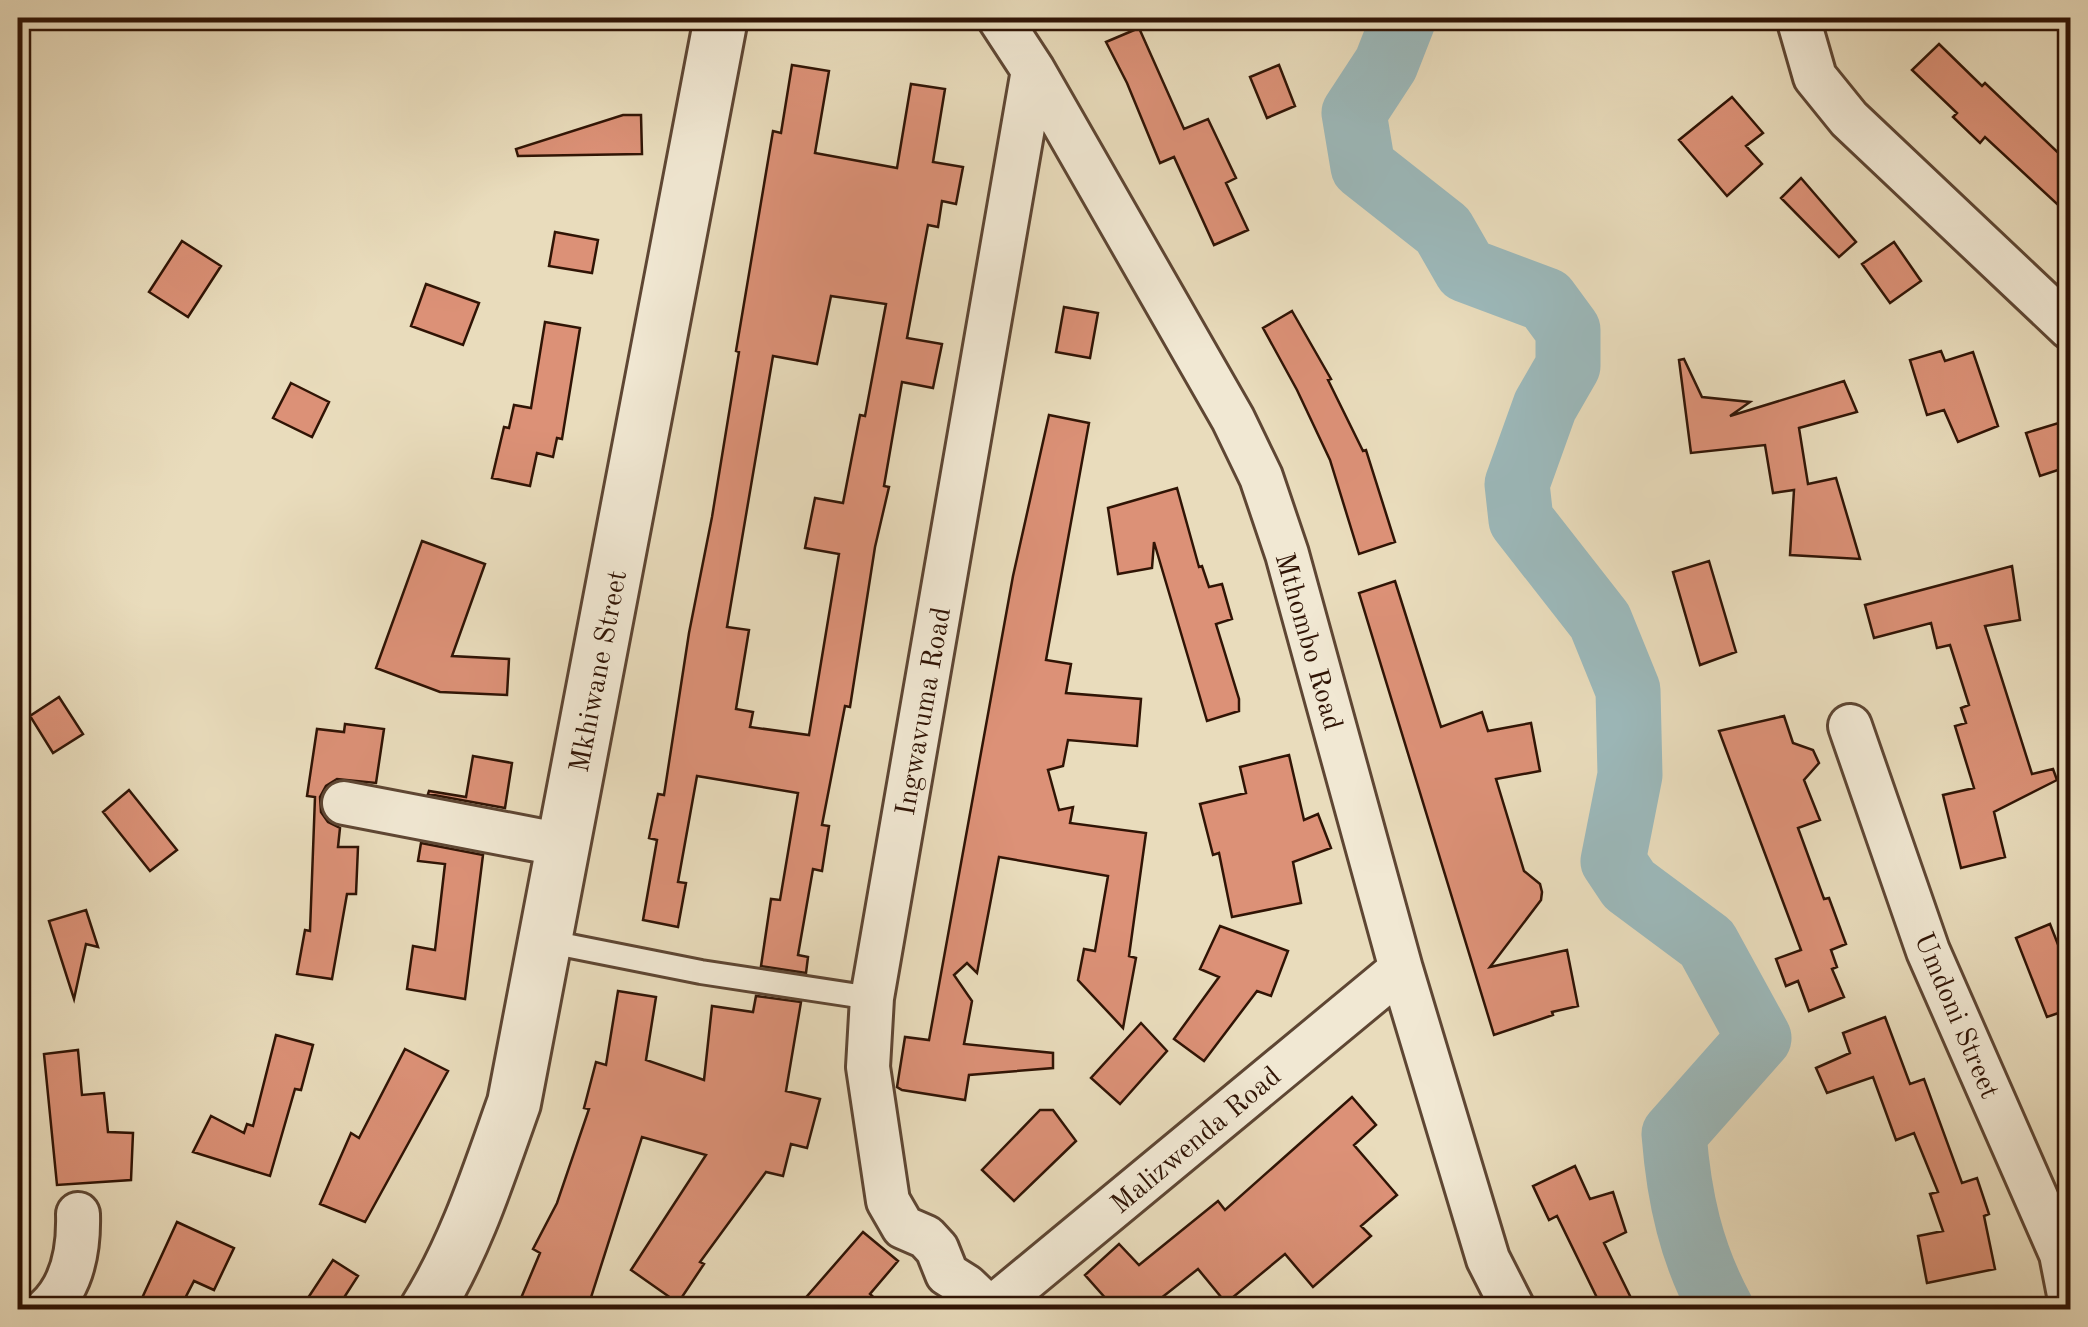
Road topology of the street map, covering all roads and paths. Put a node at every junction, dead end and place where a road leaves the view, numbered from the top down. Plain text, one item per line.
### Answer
1 (722, 18) edge
2 (999, 18) edge
3 (1802, 18) edge
4 (1033, 70) junction
5 (2070, 328) edge
6 (1850, 726) dead end
7 (344, 803) dead end
8 (563, 844) junction
9 (545, 941) junction
10 (1401, 968) junction
11 (872, 998) junction
12 (78, 1214) dead end
13 (2070, 1300) edge
14 (990, 1309) edge
15 (46, 1310) edge
16 (426, 1310) edge
17 (1514, 1310) edge

1 - 8 street, Mkhiwane Street
2 - 4 street, Mthombo Road
3 - 5 street
4 - 10 street, Mthombo Road
4 - 11 street, Ingwavuma Road
6 - 13 street, Umdoni Street
7 - 8 street
8 - 9 street, Mkhiwane Street
9 - 11 lane
9 - 16 street, Mkhiwane Street
10 - 14 street, Malizwenda Road
10 - 17 street, Mthombo Road
11 - 14 street, Ingwavuma Road
12 - 15 street

